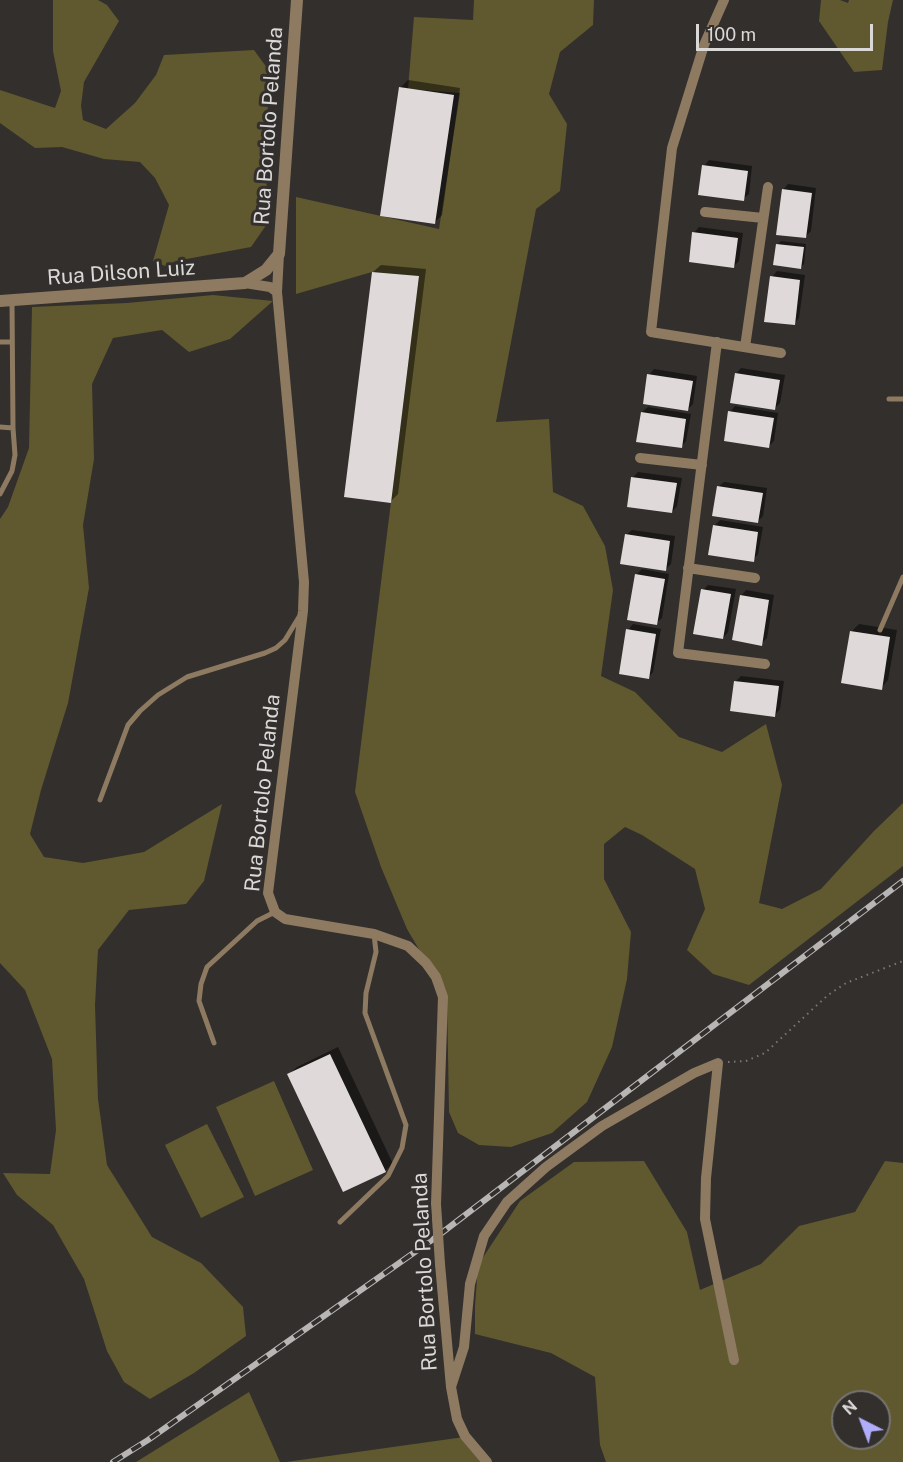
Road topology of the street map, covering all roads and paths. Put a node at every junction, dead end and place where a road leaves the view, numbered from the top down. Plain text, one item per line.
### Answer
1 (297, 0) edge
2 (724, 0) edge
3 (768, 187) dead end
4 (705, 212) dead end
5 (763, 218) junction
6 (279, 254) junction
7 (245, 283) junction
8 (278, 292) junction
9 (6, 301) edge
10 (0, 342) edge
11 (12, 342) junction
12 (717, 342) junction
13 (745, 347) junction
14 (781, 352) dead end
15 (889, 399) dead end
16 (903, 399) edge
17 (0, 427) edge
18 (13, 428) junction
19 (640, 458) dead end
20 (702, 465) junction
21 (0, 494) edge
22 (688, 568) junction
23 (903, 577) edge
24 (755, 578) dead end
25 (303, 611) junction
26 (880, 630) dead end
27 (765, 664) dead end
28 (100, 800) dead end
29 (275, 912) junction
30 (374, 934) junction
31 (903, 961) edge
32 (214, 1043) dead end
33 (718, 1063) junction
34 (340, 1222) dead end
35 (734, 1360) dead end
36 (451, 1387) junction
37 (487, 1462) edge

1 - 6 street, Rua Bortolo Pelanda
2 - 12 street
3 - 5 street
4 - 5 street
5 - 13 street
6 - 7 street, Rua Bortolo Pelanda
6 - 8 street, Rua Bortolo Pelanda
7 - 8 street
7 - 9 street, Rua Dilson Luiz
8 - 25 street, Rua Bortolo Pelanda
9 - 11 lane
10 - 11 lane
11 - 18 lane
12 - 13 street
12 - 20 street
13 - 14 street
15 - 16 lane
17 - 18 lane
18 - 21 lane
19 - 20 street
20 - 22 street
22 - 24 street
22 - 27 street
23 - 26 lane
25 - 28 lane
25 - 29 street, Rua Bortolo Pelanda
29 - 30 street, Rua Bortolo Pelanda
29 - 32 lane
30 - 34 lane
30 - 36 street, Rua Bortolo Pelanda, bridge
31 - 33 path
33 - 35 street
33 - 36 street
36 - 37 street, Rua Bortolo Pelanda

